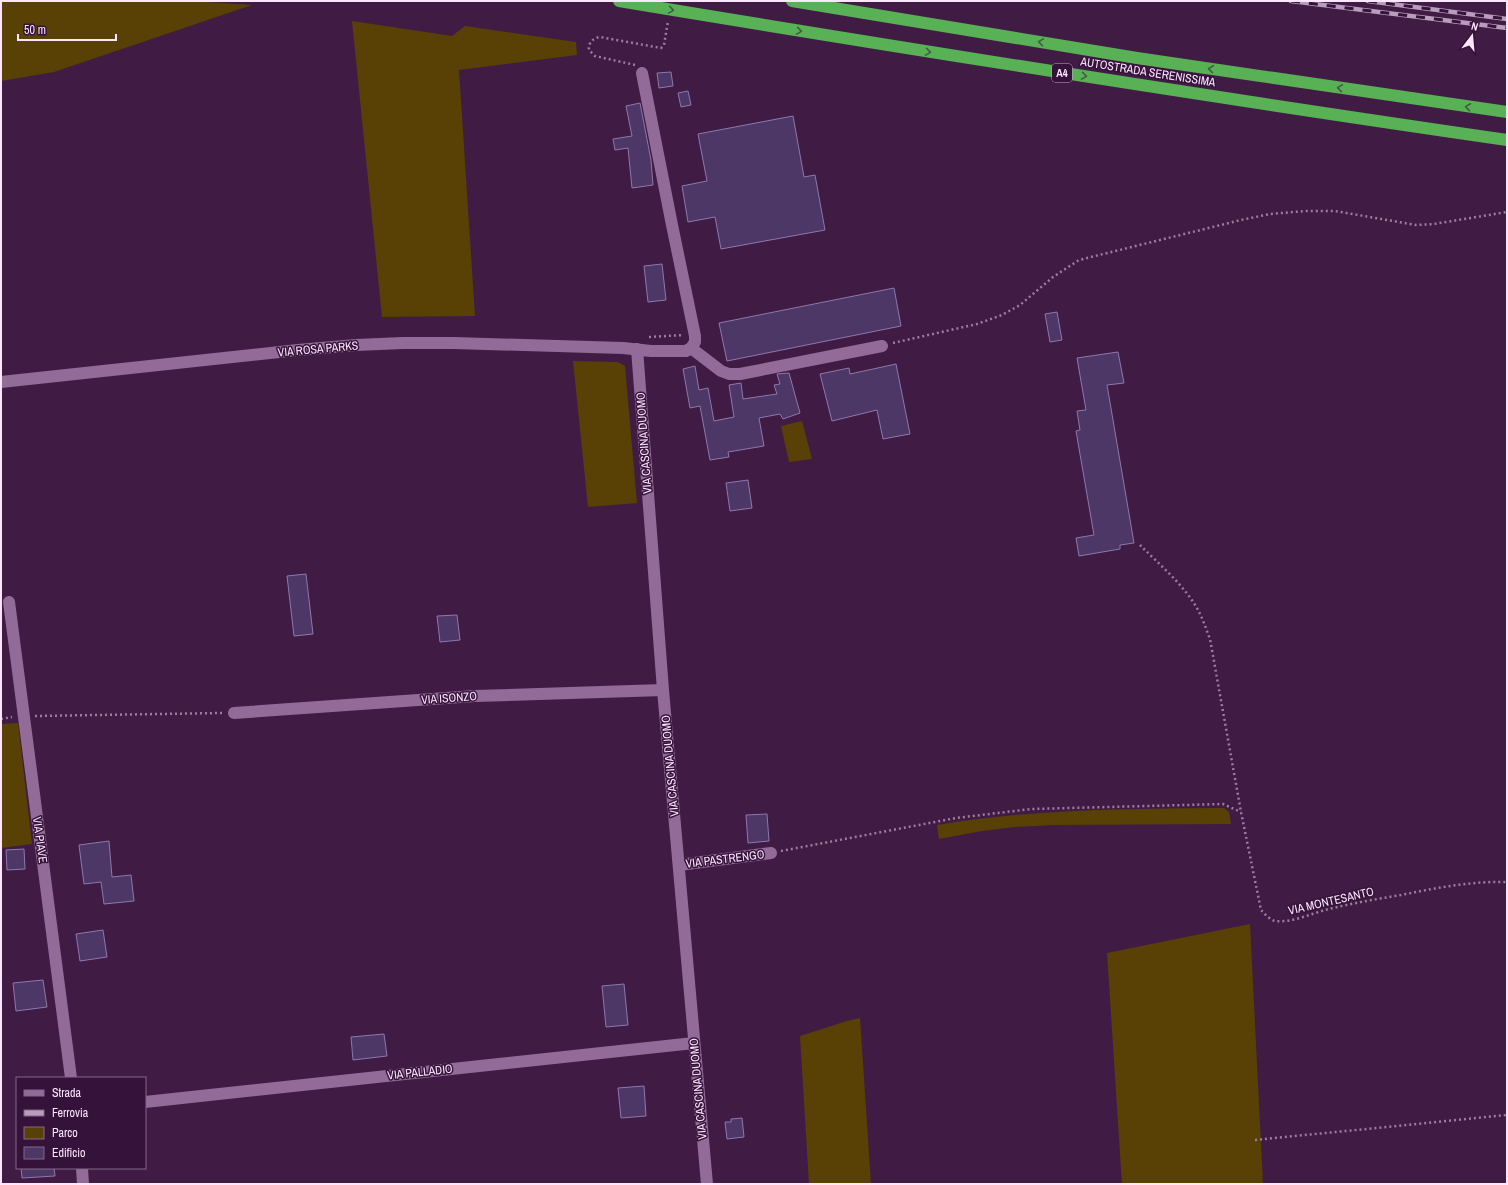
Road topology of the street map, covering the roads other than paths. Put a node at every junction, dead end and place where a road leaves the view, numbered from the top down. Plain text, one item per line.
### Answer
1 (619, 1) edge
2 (792, 1) edge
3 (642, 70) road end
4 (1507, 112) edge
5 (1507, 140) edge
6 (882, 346) road end
7 (691, 348) junction
8 (637, 349) junction
9 (1, 382) edge
10 (9, 602) dead end
11 (663, 690) junction
12 (234, 713) road end
13 (771, 853) road end
14 (679, 865) junction
15 (694, 1044) junction
16 (71, 1077) edge
17 (146, 1102) edge
18 (82, 1169) edge
19 (83, 1184) edge
20 (706, 1184) edge

1 -> 5 highway, AUTOSTRADA SERENISSIMA / A4
4 -> 2 highway, AUTOSTRADA SERENISSIMA / A4
3 - 7 street
6 - 7 street
7 - 8 street, VIA ROSA PARKS
8 - 9 street, VIA ROSA PARKS
8 - 11 street, VIA CASCINA DUOMO
10 - 16 street, VIA PIAVE
11 - 12 street, VIA ISONZO
11 - 14 street, VIA CASCINA DUOMO
13 - 14 street, VIA PASTRENGO
14 - 15 street, VIA CASCINA DUOMO
15 - 17 street, VIA PALLADIO
15 - 20 street, VIA CASCINA DUOMO
18 - 19 street

